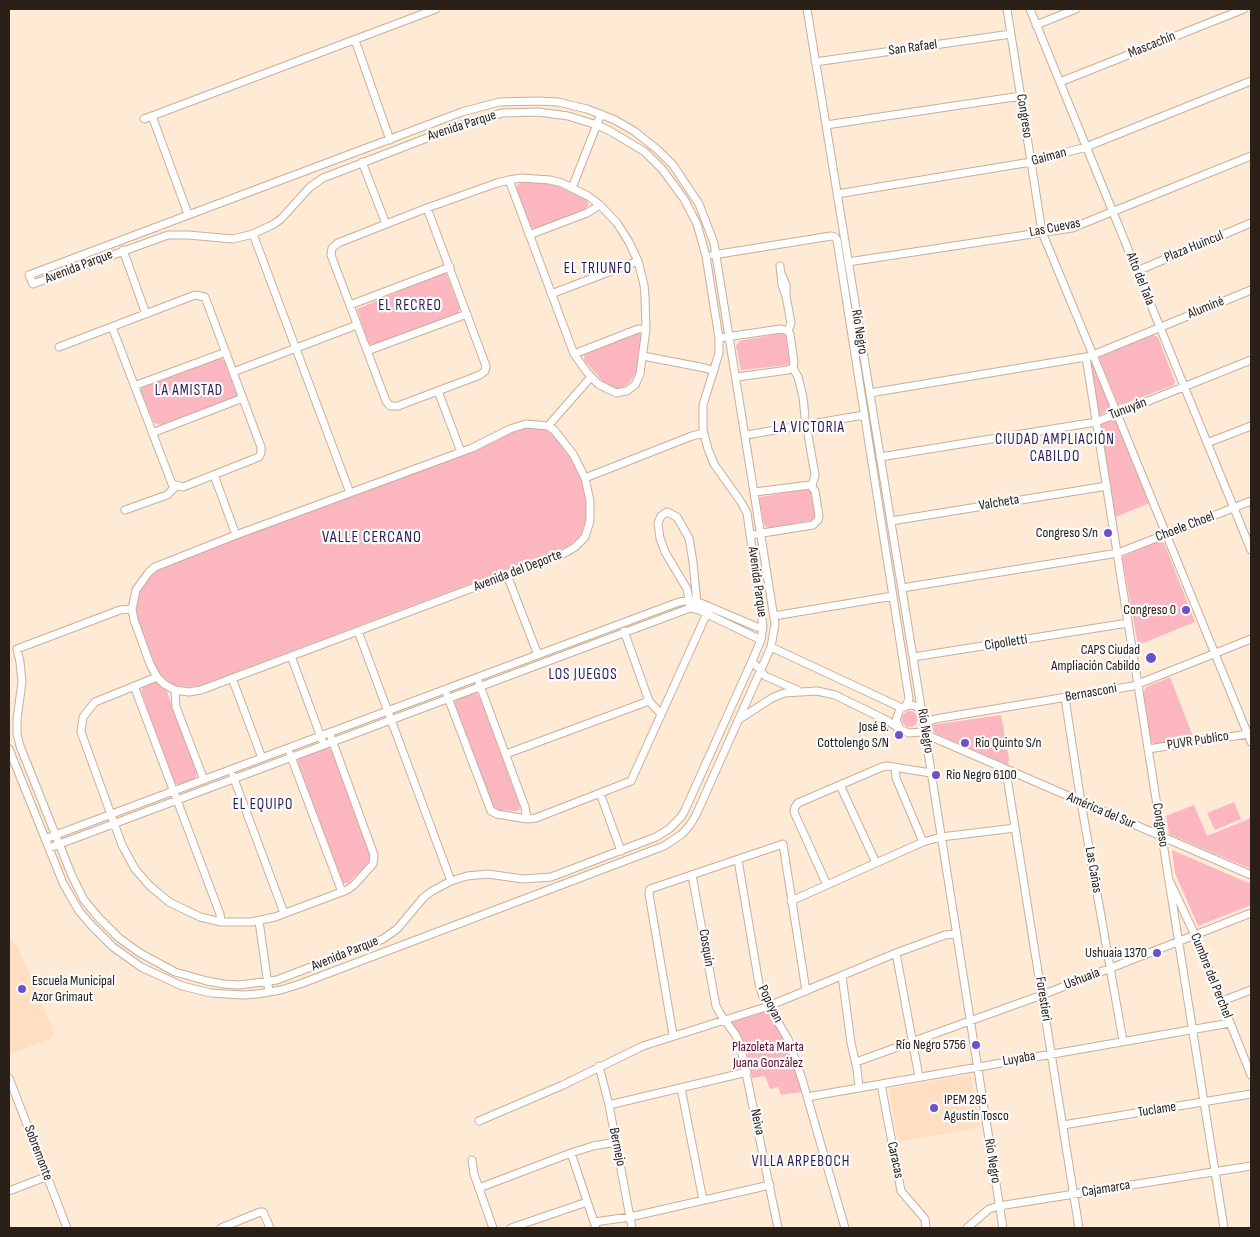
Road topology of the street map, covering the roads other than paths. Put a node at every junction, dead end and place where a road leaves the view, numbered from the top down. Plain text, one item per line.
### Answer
1 (436, 9) edge
2 (807, 9) edge
3 (1007, 9) edge
4 (1030, 9) edge
5 (1076, 9) edge
6 (1244, 9) edge
7 (1036, 25) junction
8 (1011, 34) junction
9 (354, 40) junction
10 (815, 62) junction
11 (1251, 81) edge
12 (1060, 82) junction
13 (1021, 96) junction
14 (601, 114) junction
15 (152, 116) junction
16 (144, 120) dead end
17 (598, 125) junction
18 (826, 125) junction
19 (390, 140) junction
20 (1086, 147) junction
21 (1251, 156) edge
22 (362, 162) junction
23 (1031, 162) junction
24 (312, 168) junction
25 (509, 180) junction
26 (316, 181) junction
27 (572, 188) junction
28 (837, 194) junction
29 (600, 205) junction
30 (427, 208) junction
31 (1113, 212) junction
32 (188, 214) junction
33 (164, 223) junction
34 (1251, 223) edge
35 (386, 224) junction
36 (1042, 232) junction
37 (253, 234) junction
38 (168, 235) junction
39 (529, 235) junction
40 (123, 250) junction
41 (716, 254) junction
42 (706, 256) junction
43 (638, 262) junction
44 (848, 262) junction
45 (780, 266) dead end
46 (450, 267) junction
47 (1137, 270) junction
48 (1251, 290) edge
49 (551, 294) junction
50 (350, 305) junction
51 (146, 314) junction
52 (467, 314) junction
53 (357, 325) junction
54 (112, 327) junction
55 (1160, 327) junction
56 (646, 329) junction
57 (788, 331) junction
58 (730, 337) junction
59 (719, 338) junction
60 (59, 347) dead end
61 (296, 348) junction
62 (367, 351) junction
63 (226, 352) junction
64 (574, 354) junction
65 (643, 356) junction
66 (1089, 356) junction
67 (1251, 360) edge
68 (793, 368) junction
69 (714, 371) junction
70 (233, 372) junction
71 (591, 377) junction
72 (737, 377) junction
73 (134, 386) junction
74 (1184, 387) junction
75 (438, 391) junction
76 (870, 393) junction
77 (243, 398) junction
78 (1118, 414) junction
79 (864, 415) junction
80 (805, 417) dead end
81 (1096, 422) junction
82 (548, 426) junction
83 (1251, 426) edge
84 (152, 433) junction
85 (704, 433) junction
86 (746, 435) junction
87 (808, 435) dead end
88 (1207, 443) junction
89 (461, 452) junction
90 (880, 457) junction
91 (214, 475) junction
92 (586, 478) junction
93 (176, 486) junction
94 (812, 486) junction
95 (1107, 486) junction
96 (755, 492) junction
97 (350, 493) junction
98 (1251, 501) edge
99 (1234, 508) junction
100 (125, 510) dead end
101 (891, 521) junction
102 (761, 533) junction
103 (1167, 534) junction
104 (236, 535) junction
105 (750, 535) junction
106 (1251, 550) edge
107 (1118, 553) junction
108 (507, 575) junction
109 (902, 588) junction
110 (893, 596) junction
111 (694, 605) junction
112 (132, 609) junction
113 (708, 610) junction
114 (774, 616) junction
115 (1128, 623) junction
116 (622, 625) junction
117 (763, 627) junction
118 (358, 631) junction
119 (625, 633) junction
120 (1251, 639) edge
121 (761, 640) junction
122 (772, 647) junction
123 (1215, 654) junction
124 (538, 655) junction
125 (291, 656) junction
126 (913, 657) junction
127 (752, 661) junction
128 (760, 671) junction
129 (157, 677) junction
130 (232, 678) junction
131 (478, 678) junction
132 (1138, 685) junction
133 (134, 686) junction
134 (481, 686) junction
135 (175, 690) junction
136 (445, 690) junction
137 (802, 691) junction
138 (448, 698) junction
139 (1065, 698) junction
140 (650, 702) junction
141 (904, 707) junction
142 (388, 711) junction
143 (921, 711) junction
144 (661, 714) junction
145 (391, 720) junction
146 (738, 720) junction
147 (924, 722) junction
148 (900, 729) junction
149 (720, 731) junction
150 (915, 732) junction
151 (329, 733) junction
152 (926, 734) junction
153 (1248, 734) junction
154 (321, 736) junction
155 (731, 736) junction
156 (332, 742) junction
157 (1251, 742) edge
158 (324, 745) junction
159 (288, 748) junction
160 (9, 749) edge
161 (1148, 749) junction
162 (506, 754) junction
163 (262, 758) junction
164 (291, 758) junction
165 (895, 767) junction
166 (231, 770) junction
167 (1006, 771) junction
168 (931, 772) junction
169 (234, 779) junction
170 (204, 780) junction
171 (840, 785) junction
172 (174, 792) junction
173 (600, 793) junction
174 (177, 800) junction
175 (1081, 802) junction
176 (112, 814) junction
177 (527, 819) junction
178 (115, 824) junction
179 (1015, 828) junction
180 (56, 835) junction
181 (941, 837) junction
182 (1162, 837) junction
183 (45, 839) junction
184 (923, 842) junction
185 (59, 844) junction
186 (49, 848) junction
187 (622, 851) junction
188 (738, 860) junction
189 (876, 863) junction
190 (692, 874) junction
191 (1251, 875) edge
192 (1168, 878) junction
193 (450, 881) junction
194 (827, 885) junction
195 (342, 892) junction
196 (791, 901) junction
197 (284, 913) junction
198 (1251, 913) edge
199 (260, 921) junction
200 (221, 922) junction
201 (956, 934) junction
202 (1196, 935) junction
203 (1178, 942) junction
204 (896, 953) junction
205 (1110, 969) junction
206 (842, 976) junction
207 (268, 982) junction
208 (1251, 990) edge
209 (806, 991) junction
210 (269, 992) junction
211 (1042, 995) junction
212 (1222, 1001) junction
213 (769, 1006) junction
214 (725, 1020) junction
215 (970, 1022) junction
216 (1230, 1023) junction
217 (1192, 1030) junction
218 (673, 1035) junction
219 (1123, 1042) junction
220 (912, 1043) junction
221 (1052, 1054) junction
222 (856, 1062) junction
223 (599, 1066) junction
224 (977, 1066) junction
225 (1251, 1071) edge
226 (747, 1072) junction
227 (919, 1077) junction
228 (9, 1078) edge
229 (881, 1084) junction
230 (859, 1087) junction
231 (681, 1088) junction
232 (1251, 1094) edge
233 (807, 1097) junction
234 (1203, 1102) junction
235 (609, 1105) junction
236 (479, 1121) dead end
237 (1062, 1125) junction
238 (616, 1142) junction
239 (571, 1153) junction
240 (472, 1160) dead end
241 (1251, 1166) edge
242 (1214, 1172) junction
243 (48, 1176) junction
244 (770, 1185) junction
245 (479, 1188) junction
246 (9, 1191) edge
247 (1074, 1194) junction
248 (703, 1200) junction
249 (587, 1202) junction
250 (999, 1206) junction
251 (630, 1217) junction
252 (595, 1225) edge
253 (67, 1228) edge
254 (221, 1228) edge
255 (270, 1228) edge
256 (494, 1228) edge
257 (511, 1228) edge
258 (632, 1228) edge
259 (778, 1228) edge
260 (845, 1228) edge
261 (926, 1228) edge
262 (967, 1228) edge
263 (1003, 1228) edge
264 (1079, 1228) edge
265 (1224, 1228) edge

1 - 9 street
2 - 10 street, Río Negro
3 - 8 street, Congreso
4 - 7 street, Alto del Tala
5 - 7 street
6 - 12 street, Mascachín
7 - 12 street, Alto del Tala
8 - 10 street, San Rafael
8 - 13 street, Congreso
9 - 15 street
9 - 19 street
10 - 18 street, Río Negro
11 - 20 street, Gaiman
12 - 20 street, Alto del Tala
13 - 18 street
13 - 23 street, Congreso
14 - 17 street
14 - 19 street, Avenida Parque
14 - 41 street, Avenida Parque
15 - 16 street
15 - 32 street
17 - 22 street, Avenida Parque
17 - 27 street
17 - 42 street, Avenida Parque
18 - 28 street, Río Negro
19 - 24 street, Avenida Parque
20 - 23 street, Gaiman
20 - 31 street, Alto del Tala
21 - 31 street, Las Cuevas
22 - 26 street, Avenida Parque
22 - 35 street
23 - 28 street, Gaiman
23 - 36 street, Congreso
24 - 26 street
24 - 32 street, Avenida Parque
25 - 27 street
25 - 30 street
25 - 39 street
26 - 37 street, Avenida Parque
27 - 29 street
28 - 44 street, Río Negro
29 - 39 street
29 - 43 street
30 - 35 street
30 - 46 street
31 - 36 street, Las Cuevas
31 - 47 street, Alto del Tala
32 - 33 street, Avenida Parque
33 - 38 street
33 - 40 street, Avenida Parque
34 - 47 street, Plaza Huincul
35 - 50 street
36 - 44 street, Las Cuevas
36 - 66 street, Congreso
37 - 38 street, Avenida Parque
37 - 61 street
38 - 40 street, Avenida Parque
39 - 49 street
40 - 51 street
41 - 42 street
41 - 58 street, Avenida Parque
41 - 79 street, Río Negro
42 - 59 street, Avenida Parque
43 - 49 street
43 - 56 street
44 - 76 street, Río Negro
45 - 57 street
46 - 50 street
46 - 52 street
47 - 55 street, Alto del Tala
48 - 55 street, Aluminé
49 - 64 street
50 - 53 street
51 - 54 street
51 - 63 street
52 - 62 street
52 - 75 street
53 - 61 street
53 - 62 street
54 - 60 street
54 - 73 street
55 - 66 street, Aluminé
55 - 74 street, Alto del Tala
56 - 64 street
56 - 65 street
57 - 58 street
57 - 68 street
58 - 59 street
58 - 72 street, Avenida Parque
59 - 69 street, Avenida Parque
61 - 70 street
61 - 97 street
62 - 75 street
63 - 70 street
63 - 73 street
64 - 71 street
65 - 69 street
65 - 71 street
66 - 76 street, Aluminé
66 - 78 street
66 - 81 street, Congreso
67 - 74 street, Tunuyán
68 - 72 street
68 - 80 street
69 - 85 street, Avenida Parque
70 - 77 street
71 - 82 street
72 - 86 street, Avenida Parque
73 - 84 street
74 - 78 street, Tunuyán
74 - 88 street, Alto del Tala
75 - 89 street
76 - 90 street, Río Negro
77 - 84 street
77 - 91 street
78 - 81 street, Tunuyán
78 - 103 street
79 - 86 street
79 - 110 street, Río Negro
81 - 90 street, Tunuyán
81 - 95 street, Congreso
82 - 89 street
82 - 92 street, Avenida del Deporte
83 - 88 street
84 - 93 street
85 - 92 street
85 - 105 street, Avenida Parque
86 - 96 street, Avenida Parque
87 - 94 street
88 - 99 street, Alto del Tala
89 - 97 street
90 - 101 street, Río Negro
91 - 93 street
91 - 104 street
92 - 108 street, Avenida del Deporte
93 - 100 street
94 - 96 street
94 - 102 street
95 - 101 street, Valcheta
95 - 107 street, Congreso
96 - 102 street, Avenida Parque
97 - 104 street
98 - 99 street, Choele Choel
99 - 103 street, Choele Choel
99 - 106 street, Alto del Tala
101 - 109 street, Río Negro
102 - 105 street
102 - 114 street, Avenida Parque
103 - 107 street, Choele Choel
103 - 123 street
104 - 112 street
105 - 117 street, Avenida Parque
107 - 109 street, Choele Choel
107 - 115 street, Congreso
108 - 118 street, Avenida del Deporte
108 - 124 street
109 - 126 street, Río Negro
110 - 114 street
110 - 141 street, Río Negro
111 - 111 street
111 - 113 street
111 - 116 street
111 - 119 street
112 - 129 street
112 - 180 street, Avenida Parque
113 - 117 street
113 - 121 street
113 - 144 street
114 - 122 street, Avenida Parque
115 - 126 street, Cipolletti
115 - 132 street, Congreso
116 - 119 street
116 - 124 street
117 - 121 street, Avenida Parque
118 - 125 street, Avenida del Deporte
118 - 142 street
119 - 134 street
119 - 140 street
120 - 123 street, Bernasconi
121 - 127 street, Avenida Parque
122 - 128 street, Avenida Parque
122 - 141 street
123 - 132 street, Bernasconi
123 - 153 street
124 - 131 street
125 - 130 street, Avenida del Deporte
125 - 154 street
126 - 143 street, Río Negro
127 - 128 street
127 - 149 street, Avenida Parque
128 - 137 street
128 - 146 street, Avenida Parque
129 - 133 street
129 - 135 street
130 - 135 street, Avenida del Deporte
130 - 163 street
131 - 134 street
131 - 136 street
132 - 139 street, Bernasconi
132 - 161 street, Congreso
133 - 172 street
133 - 176 street
134 - 138 street
134 - 162 street
135 - 170 street
136 - 138 street
136 - 142 street
137 - 146 street
137 - 148 street
138 - 145 street
138 - 177 street
139 - 147 street, Bernasconi
139 - 175 street, Las Cañas
140 - 144 street
140 - 162 street
141 - 143 street
141 - 148 street
142 - 145 street
142 - 151 street
143 - 147 street, Río Negro
144 - 173 street
145 - 156 street
145 - 193 street
146 - 155 street, Avenida Parque
147 - 150 street
147 - 152 street, Río Negro
148 - 150 street
149 - 155 street
149 - 187 street, Avenida Parque
150 - 152 street, América del Sur
151 - 154 street
151 - 156 street
152 - 167 street, América del Sur
152 - 168 street, Río Negro
153 - 157 street
153 - 161 street, PUVR Publico
154 - 158 street
154 - 159 street
155 - 210 street, Avenida Parque
156 - 158 street
156 - 195 street
158 - 164 street
159 - 163 street
159 - 164 street
160 - 183 street
161 - 182 street, Congreso
162 - 177 street
163 - 166 street
164 - 169 street
164 - 195 street
165 - 168 street
165 - 171 street
165 - 184 street
166 - 169 street
166 - 170 street
167 - 175 street, América del Sur
167 - 179 street, Forestieri
168 - 181 street, Río Negro
169 - 174 street
169 - 197 street
170 - 172 street
171 - 189 street
171 - 194 street
172 - 174 street
172 - 176 street
173 - 177 street
173 - 187 street
174 - 178 street
174 - 200 street
175 - 182 street, América del Sur
175 - 205 street, Las Cañas
176 - 178 street
176 - 180 street
178 - 185 street
178 - 200 street
179 - 181 street
179 - 211 street, Forestieri
180 - 183 street
180 - 185 street, Avenida Parque
181 - 184 street
181 - 201 street, Río Negro
182 - 191 street, América del Sur
182 - 192 street, Congreso
183 - 186 street, Avenida Parque
184 - 189 street
185 - 186 street
185 - 207 street, Avenida Parque
186 - 210 street, Avenida Parque
187 - 193 street, Avenida Parque
188 - 190 street
188 - 196 street
188 - 213 street, Popoyan
189 - 194 street
190 - 214 street, Cosquín
190 - 218 street
192 - 202 street, Cumbre del Perchel
192 - 203 street, Congreso
193 - 207 street, Avenida Parque
194 - 196 street
195 - 197 street
196 - 209 street
197 - 199 street
198 - 202 street, Ushuaia
199 - 200 street
199 - 207 street
201 - 204 street
201 - 215 street, Río Negro
202 - 203 street, Ushuaia
202 - 212 street, Cumbre del Perchel
203 - 205 street, Ushuaia
203 - 217 street, Congreso
204 - 206 street
204 - 220 street
205 - 211 street, Ushuaia
205 - 219 street, Las Cañas
206 - 209 street
206 - 222 street
207 - 210 street
208 - 212 street
209 - 213 street
211 - 215 street, Ushuaia
211 - 221 street, Forestieri
212 - 216 street, Cumbre del Perchel
213 - 214 street
213 - 233 street, Popoyan
214 - 218 street
214 - 226 street, Neiva
215 - 220 street, Ushuaia
215 - 224 street, Río Negro
216 - 217 street, Luyaba
216 - 225 street, Cumbre del Perchel
217 - 219 street, Luyaba
217 - 234 street, Congreso
218 - 223 street
219 - 221 street, Luyaba
220 - 222 street, Ushuaia
220 - 227 street
221 - 224 street, Luyaba
221 - 237 street, Forestieri
222 - 230 street
223 - 235 street, Bermejo
223 - 236 street
224 - 227 street, Luyaba
224 - 250 street, Río Negro
226 - 231 street
226 - 244 street, Neiva
227 - 229 street, Luyaba
228 - 243 street, Sobremonte
229 - 230 street, Luyaba
229 - 261 street, Caracas
230 - 233 street, Luyaba
231 - 235 street
231 - 248 street
232 - 234 street, Tuclame
233 - 260 street, Popoyan
234 - 237 street, Tuclame
234 - 242 street, Congreso
235 - 238 street, Bermejo
237 - 247 street, Forestieri
238 - 239 street
238 - 251 street, Bermejo
239 - 245 street
239 - 249 street
240 - 245 street
241 - 242 street, Cajamarca
242 - 247 street, Cajamarca
242 - 265 street, Congreso
243 - 246 street
243 - 253 street, Sobremonte
244 - 248 street
244 - 259 street, Neiva
245 - 256 street
247 - 250 street, Cajamarca
247 - 264 street, Forestieri
248 - 251 street
249 - 252 street
249 - 257 street
250 - 262 street, Cajamarca
250 - 263 street, Río Negro
251 - 252 street
251 - 258 street, Bermejo
254 - 255 street

